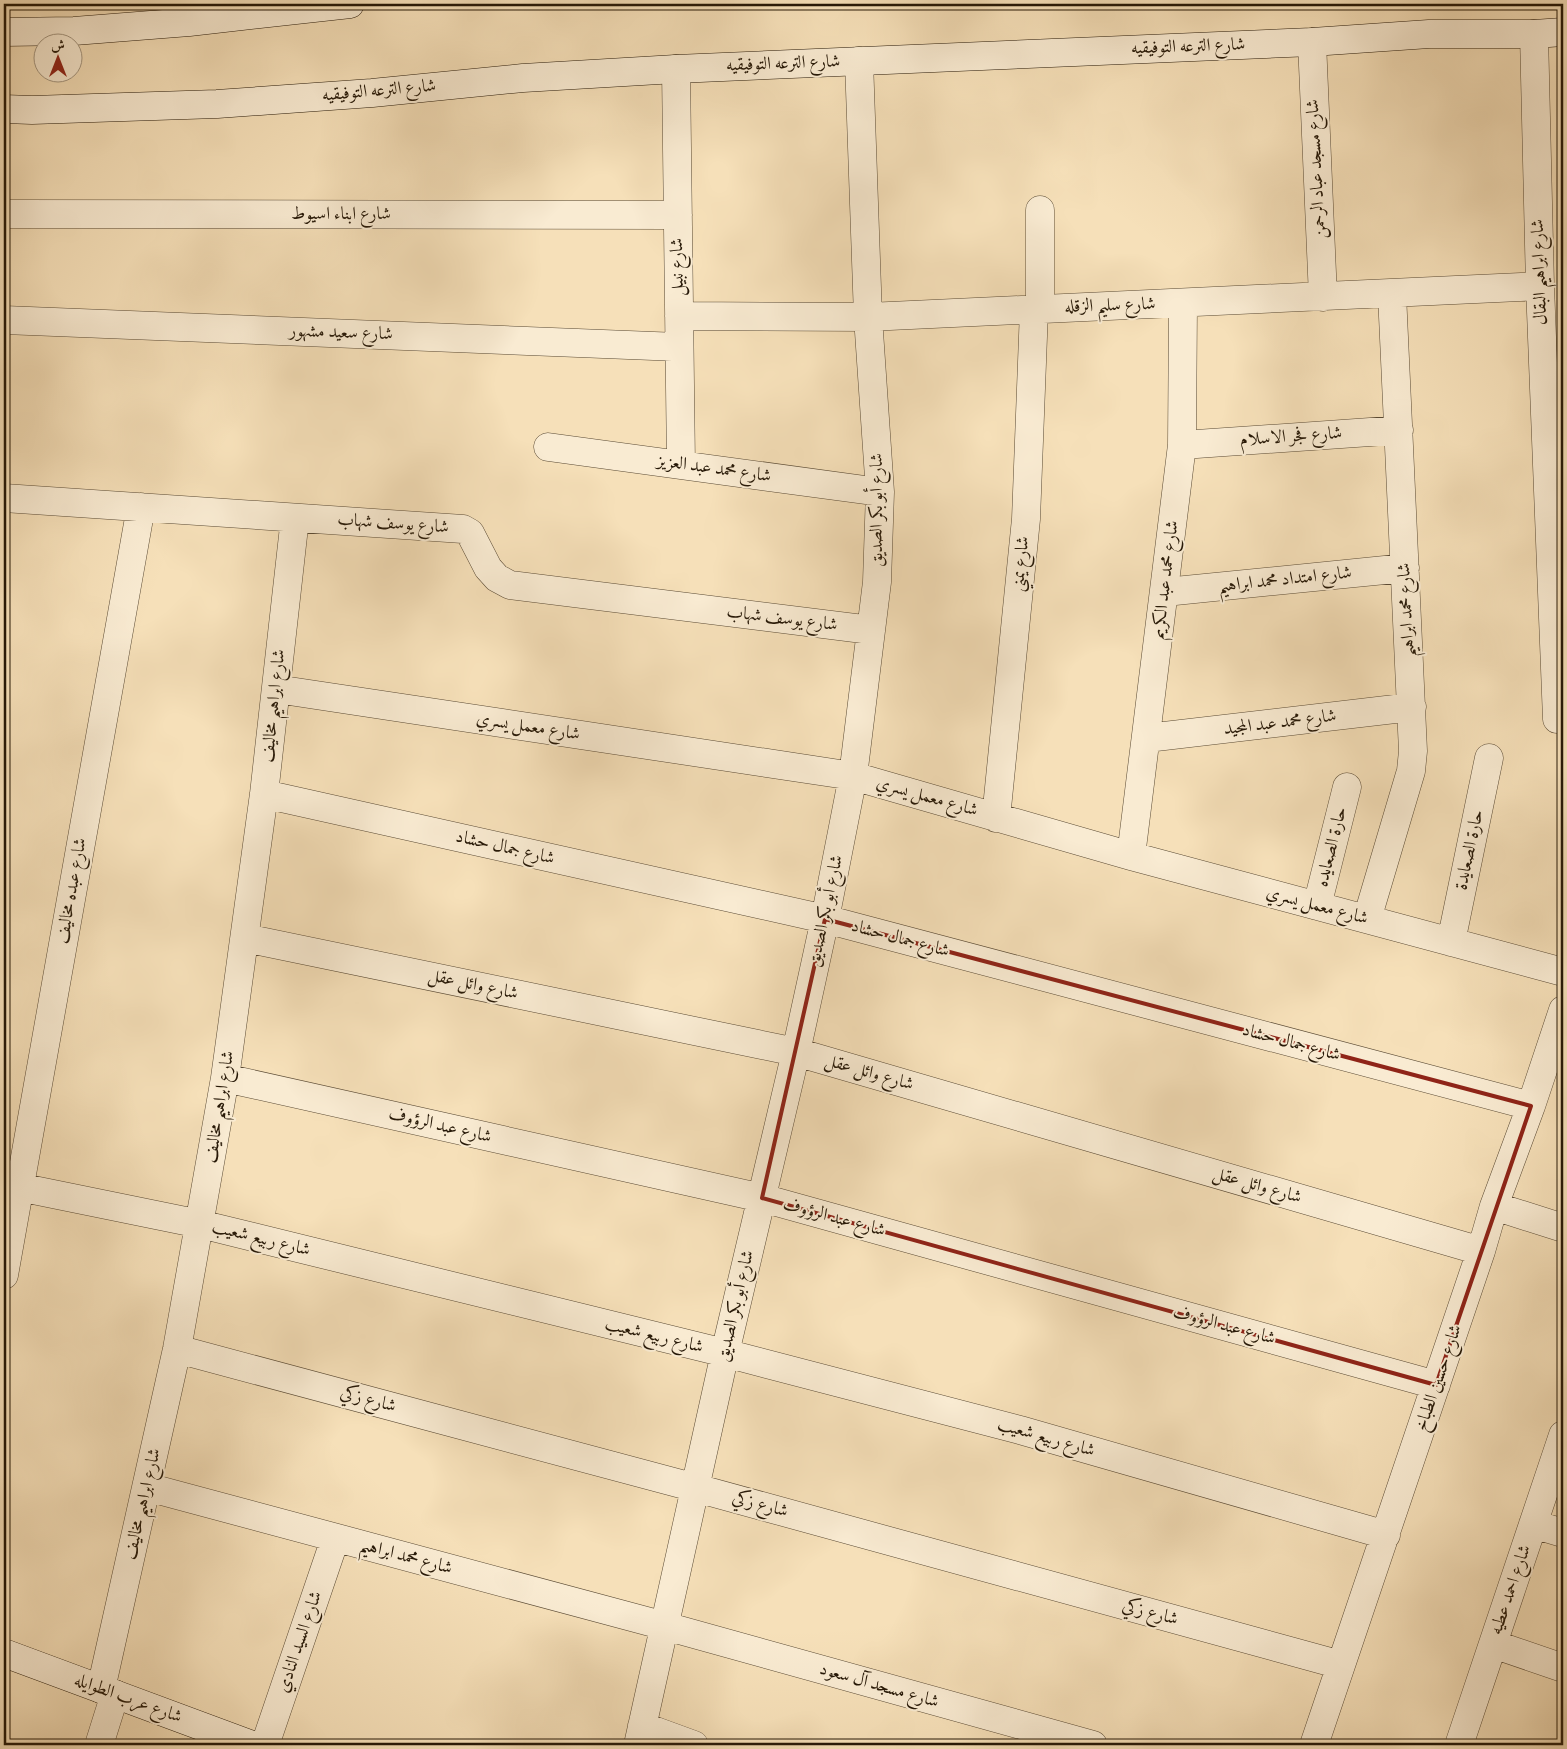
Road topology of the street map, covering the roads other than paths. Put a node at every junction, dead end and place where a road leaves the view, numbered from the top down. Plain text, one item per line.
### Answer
1 (350, 4) edge
2 (4, 32) edge
3 (1563, 32) edge
4 (1534, 34) junction
5 (1312, 42) junction
6 (859, 61) junction
7 (676, 69) junction
8 (4, 109) edge
9 (1040, 210) dead end
10 (4, 214) edge
11 (678, 215) junction
12 (1540, 286) junction
13 (1392, 294) junction
14 (1323, 297) junction
15 (1183, 303) junction
16 (1037, 309) junction
17 (679, 316) junction
18 (868, 317) junction
19 (4, 320) edge
20 (679, 346) junction
21 (1399, 430) junction
22 (1182, 445) junction
23 (548, 446) dead end
24 (681, 465) junction
25 (880, 492) junction
26 (4, 498) edge
27 (141, 507) junction
28 (295, 518) junction
29 (1406, 568) junction
30 (1165, 592) junction
31 (871, 630) junction
32 (276, 689) junction
33 (1412, 707) junction
34 (1557, 720) dead end
35 (1147, 738) junction
36 (1489, 758) dead end
37 (853, 776) junction
38 (1347, 787) dead end
39 (264, 794) junction
40 (996, 818) junction
41 (1131, 856) junction
42 (1317, 906) junction
43 (825, 920) junction
44 (1367, 920) junction
45 (245, 938) junction
46 (1451, 942) junction
47 (1563, 972) edge
48 (1563, 1010) edge
49 (796, 1052) junction
50 (225, 1078) junction
51 (1531, 1106) junction
52 (12, 1185) edge
53 (762, 1198) junction
54 (1494, 1206) junction
55 (200, 1224) junction
56 (1563, 1228) edge
57 (1481, 1251) junction
58 (4, 1275) edge
59 (177, 1349) junction
60 (725, 1353) junction
61 (1436, 1385) junction
62 (1563, 1435) edge
63 (147, 1487) junction
64 (696, 1488) junction
65 (1533, 1524) junction
66 (1563, 1533) edge
67 (1386, 1535) junction
68 (335, 1539) junction
69 (664, 1626) junction
70 (1493, 1644) junction
71 (4, 1654) edge
72 (1341, 1665) junction
73 (1563, 1668) edge
74 (108, 1691) junction
75 (640, 1735) edge
76 (99, 1745) edge
77 (252, 1745) edge
78 (265, 1745) edge
79 (694, 1745) edge
80 (1093, 1745) edge
81 (1314, 1745) edge
82 (1459, 1745) edge

1 - 2 street
3 - 4 street, شارع الترعه التوفيقيه
4 - 5 street, شارع الترعه التوفيقيه
4 - 12 street, شارع ابراهيم البقال
5 - 6 street, شارع الترعه التوفيقيه
5 - 14 street, شارع مسجد عباد الرحمن
6 - 7 street, شارع الترعه التوفيقيه
6 - 18 street, شارع أبو بكر الصديق
7 - 8 street, شارع الترعه التوفيقيه
7 - 11 street, شارع نبيل
9 - 16 street, شارع يمني
10 - 11 street, شارع ابناء اسيوط
11 - 17 street, شارع نبيل
12 - 13 street, شارع سليم الزقله
12 - 34 street, شارع ابراهيم البقال
13 - 14 street, شارع سليم الزقله
13 - 21 street, شارع محمد ابراهيم
14 - 15 street, شارع سليم الزقله
15 - 16 street, شارع سليم الزقله
15 - 22 street, شارع محمد عبد الكريم
16 - 18 street, شارع سليم الزقله
16 - 40 street, شارع يمني
17 - 18 street, شارع سليم الزقله
17 - 20 street, شارع نبيل
18 - 25 street, شارع أبو بكر الصديق
19 - 20 street, شارع سعيد مشهور
20 - 24 street, شارع نبيل
21 - 22 street, شارع فجر الاسلام
21 - 29 street, شارع محمد ابراهيم
22 - 30 street, شارع محمد عبد الكريم
23 - 24 street, شارع محمد عبد العزيز
24 - 25 street, شارع محمد عبد العزيز
25 - 31 street, شارع أبو بكر الصديق
26 - 27 street, شارع يوسف شهاب
27 - 28 street, شارع يوسف شهاب
27 - 52 street, شارع عبده مخاليف
28 - 31 street, شارع يوسف شهاب
28 - 32 street, شارع ابراهيم مخاليف
29 - 30 street, شارع امتداد محمد ابراهيم
29 - 33 street, شارع محمد ابراهيم
30 - 35 street, شارع محمد عبد الكريم
31 - 37 street, شارع أبو بكر الصديق
32 - 37 street, شارع معمل يسري
32 - 39 street, شارع ابراهيم مخاليف
33 - 35 street, شارع محمد عبد المجيد
33 - 44 street, شارع محمد ابراهيم
35 - 41 street, شارع محمد عبد الكريم
36 - 46 street, حارة الصعايدة
37 - 40 street, شارع معمل يسري
37 - 43 street, شارع أبو بكر الصديق
38 - 42 street, حارة الصعايده
39 - 43 street, شارع جمال حشاد
39 - 45 street, شارع ابراهيم مخاليف
40 - 41 street, شارع معمل يسري
41 - 42 street, شارع معمل يسري
42 - 44 street, شارع معمل يسري
43 - 49 street, شارع أبو بكر الصديق
43 - 51 street, شارع جمال حشاد
44 - 46 street, شارع معمل يسري
45 - 49 street, شارع وائل عقل
45 - 50 street, شارع ابراهيم مخاليف
46 - 47 street, شارع معمل يسري
48 - 51 street, شارع حسين الطباخ
49 - 53 street, شارع أبو بكر الصديق
49 - 57 street, شارع وائل عقل
50 - 53 street, شارع عبد الرؤوف
50 - 55 street, شارع ابراهيم مخاليف
51 - 54 street, شارع حسين الطباخ
52 - 55 street, شارع ربيع شعيب
52 - 58 street, شارع عبده مخاليف
53 - 60 street, شارع أبو بكر الصديق
53 - 61 street, شارع عبد الرؤوف
54 - 56 street
54 - 57 street, شارع حسين الطباخ
55 - 59 street, شارع ابراهيم مخاليف
55 - 60 street, شارع ربيع شعيب
57 - 61 street, شارع حسين الطباخ
59 - 63 street, شارع ابراهيم مخاليف
59 - 64 street, شارع زكي
60 - 64 street, شارع أبو بكر الصديق
60 - 67 street, شارع ربيع شعيب
61 - 67 street, شارع حسين الطباخ
62 - 65 street, شارع احمد عطيه
63 - 68 street, شارع محمد ابراهيم
63 - 74 street, شارع ابراهيم مخاليف
64 - 69 street, شارع أبو بكر الصديق
64 - 72 street, شارع زكي
65 - 66 street
65 - 70 street, شارع احمد عطيه
67 - 72 street, شارع حسين الطباخ
68 - 69 street, شارع محمد ابراهيم
68 - 78 street, شارع السيد النادي
69 - 75 street, شارع أبو بكر الصديق
69 - 80 street, شارع مسجد آل سعود
70 - 73 street
70 - 82 street, شارع احمد عطيه
71 - 74 street, شارع عرب الطوايله
72 - 81 street, شارع حسين الطباخ
74 - 76 street, شارع ابراهيم مخاليف
74 - 77 street, شارع عرب الطوايله
75 - 79 street

